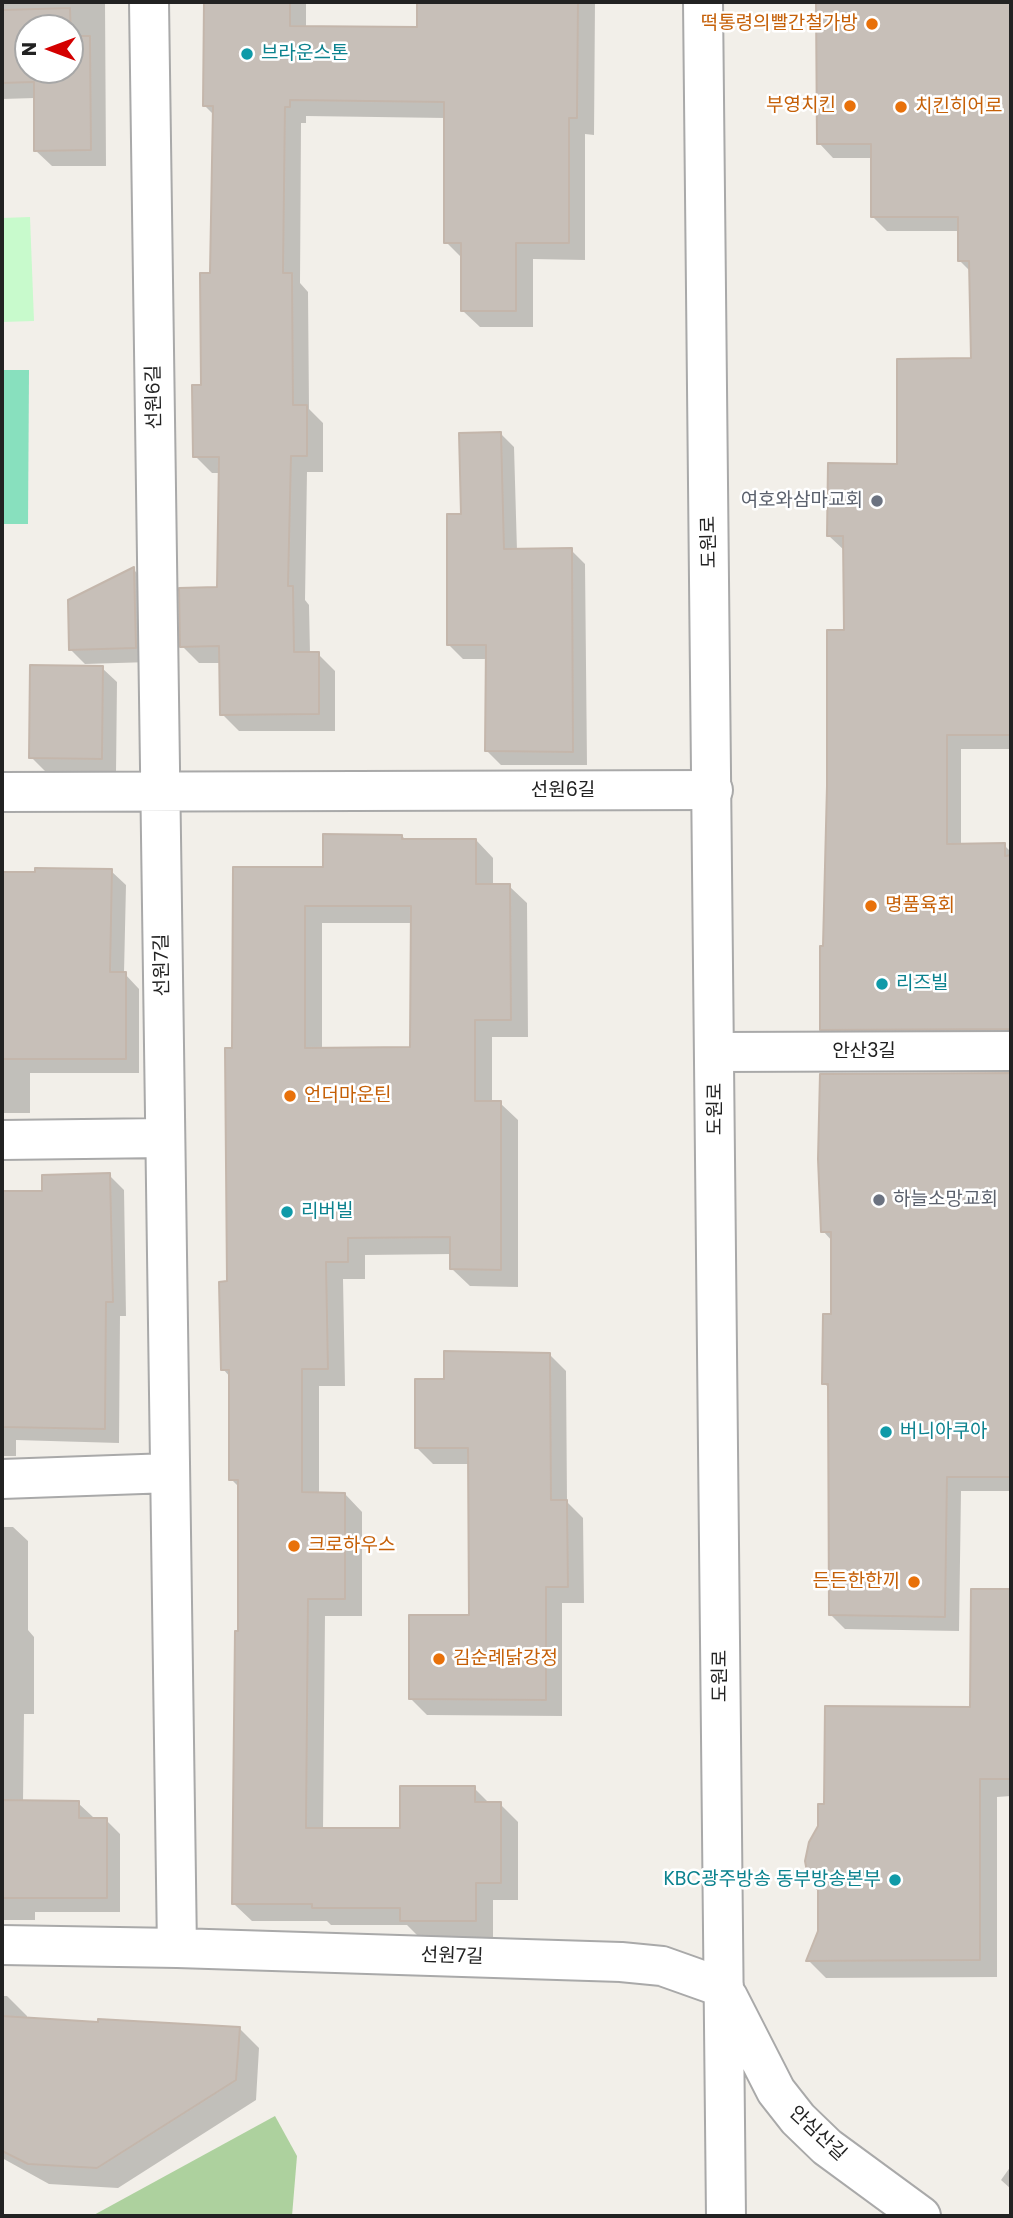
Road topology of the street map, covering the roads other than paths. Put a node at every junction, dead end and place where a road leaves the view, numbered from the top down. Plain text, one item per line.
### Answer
1 (149, 2) edge
2 (703, 2) edge
3 (713, 790) junction
4 (2, 792) edge
5 (161, 792) junction
6 (1011, 1051) edge
7 (716, 1052) junction
8 (165, 1138) junction
9 (2, 1140) edge
10 (170, 1473) junction
11 (2, 1479) edge
12 (2, 1945) edge
13 (177, 1948) junction
14 (724, 1988) junction
15 (726, 2216) edge
16 (921, 2216) edge

1 - 5 street, 선원6길
2 - 3 street, 도원로
3 - 5 street, 선원6길
3 - 7 street, 도원로
4 - 5 street, 선원6길
5 - 8 street, 선원7길
6 - 7 street, 안산3길
7 - 14 street, 도원로
8 - 9 street
8 - 10 street, 선원7길
10 - 11 street
10 - 13 street, 선원7길
12 - 13 street, 선원7길
13 - 14 street, 선원7길
14 - 15 street, 도원로
14 - 16 street, 안심산길

